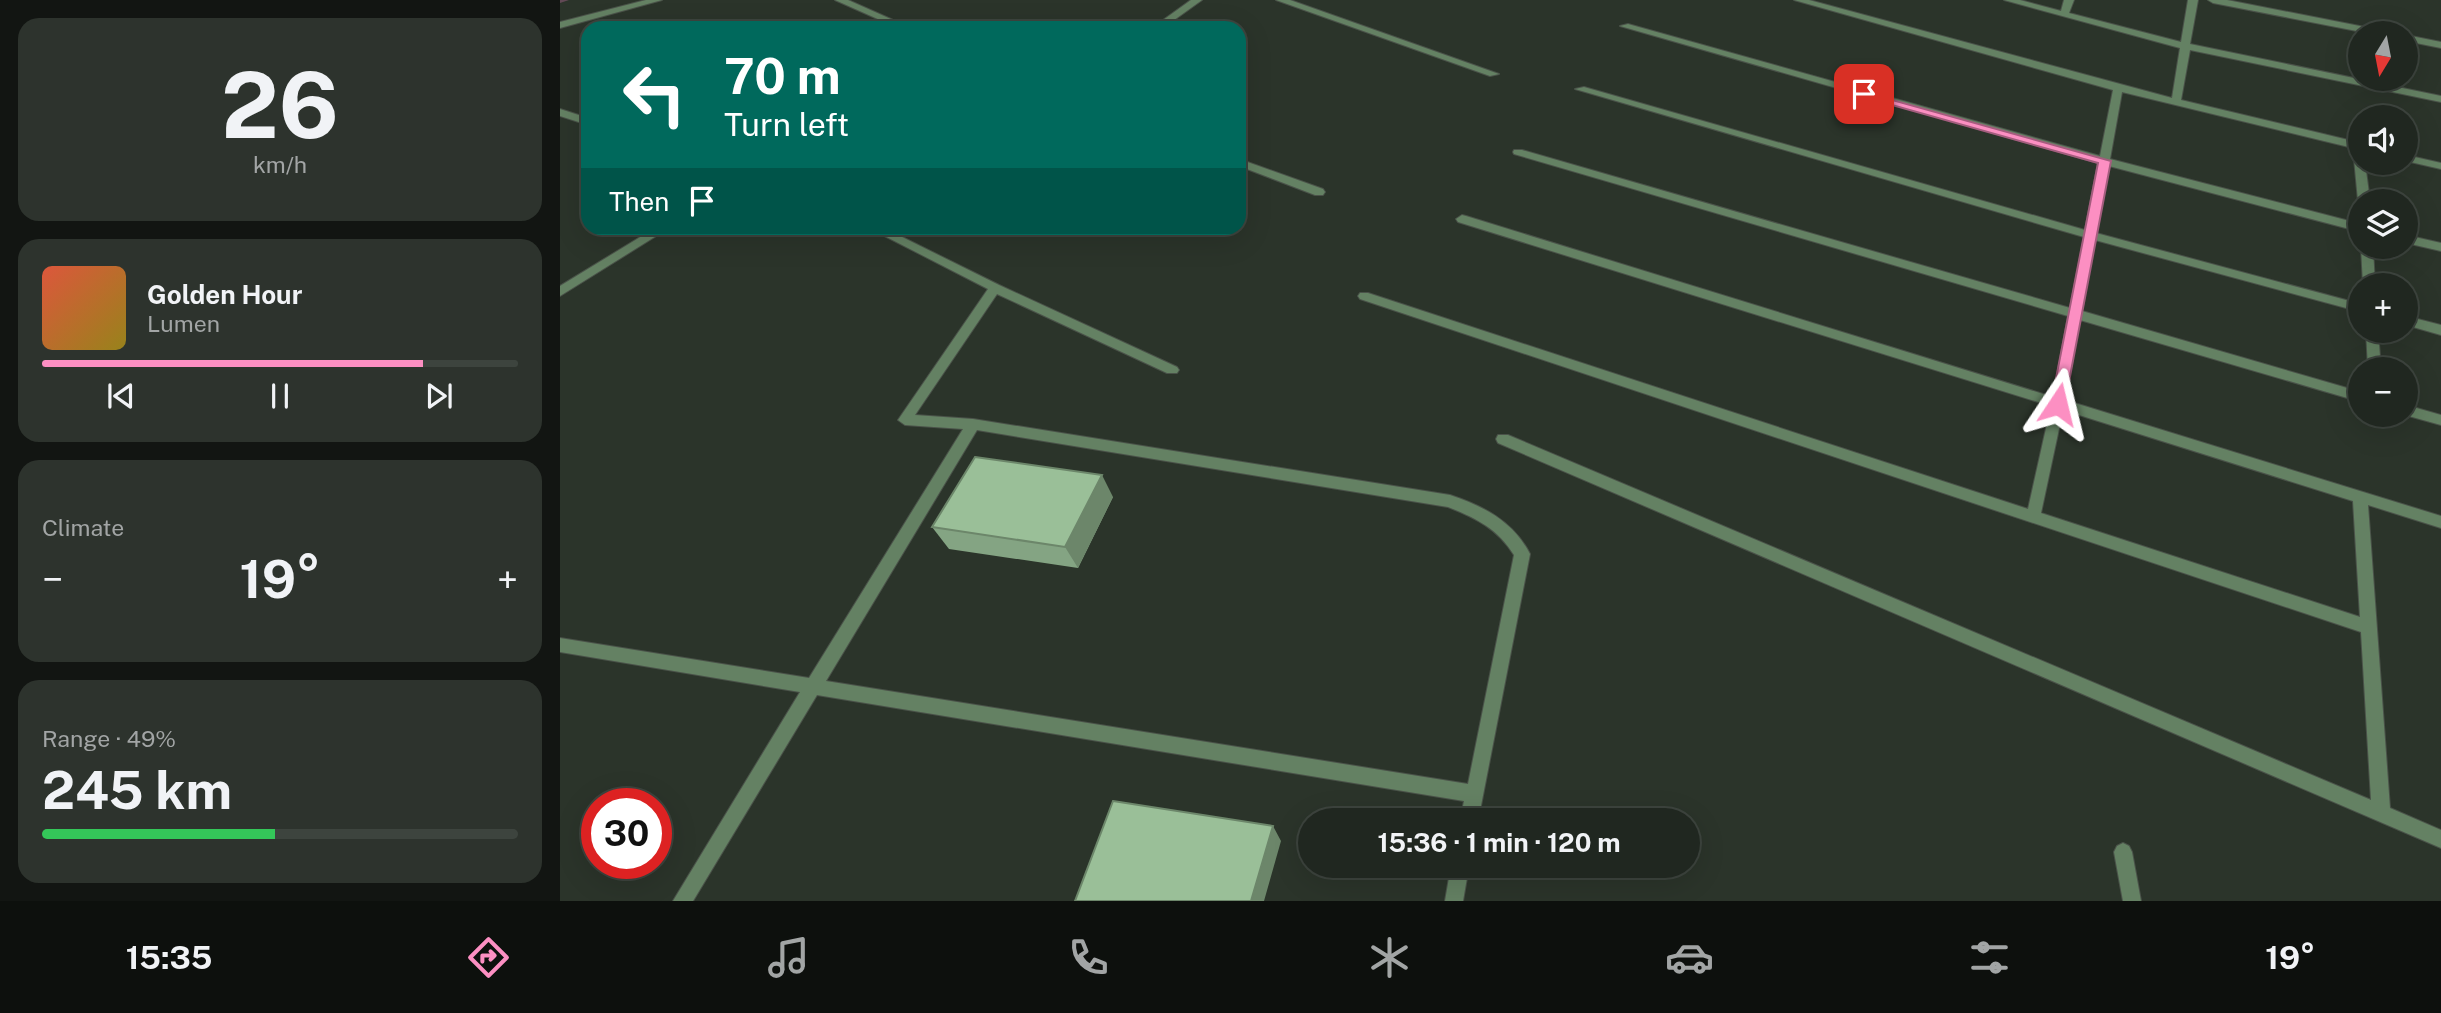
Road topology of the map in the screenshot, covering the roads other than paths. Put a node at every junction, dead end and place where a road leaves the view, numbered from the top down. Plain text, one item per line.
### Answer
1 (657, 0) edge
2 (840, 0) edge
3 (1197, 0) edge
4 (1281, 0) edge
5 (1799, 0) edge
6 (2009, 0) edge
7 (2069, 0) edge
8 (2193, 0) edge
9 (2213, 0) edge
10 (2064, 15) junction
11 (890, 21) edge
12 (1167, 21) edge
13 (560, 25) edge
14 (1625, 26) dead end
15 (2348, 27) edge
16 (2418, 40) edge
17 (2441, 45) edge
18 (2185, 46) junction
19 (1494, 74) dead end
20 (2118, 88) junction
21 (1580, 89) dead end
22 (2441, 99) edge
23 (2176, 103) junction
24 (560, 111) edge
25 (581, 119) edge
26 (2348, 143) edge
27 (1518, 152) dead end
28 (2104, 161) junction
29 (2418, 161) edge
30 (1246, 165) edge
31 (2441, 166) edge
32 (1319, 192) dead end
33 (1462, 219) dead end
34 (2348, 225) edge
35 (652, 235) edge
36 (889, 235) edge
37 (2090, 235) junction
38 (2418, 242) edge
39 (2441, 247) edge
40 (995, 288) junction
41 (560, 292) edge
42 (1364, 296) dead end
43 (2348, 304) edge
44 (2075, 314) junction
45 (2418, 323) edge
46 (2441, 330) edge
47 (1172, 370) dead end
48 (2348, 393) edge
49 (2058, 404) junction
50 (2418, 413) edge
51 (2441, 420) edge
52 (973, 424) junction
53 (1503, 439) dead end
54 (2360, 496) junction
55 (2033, 517) junction
56 (2441, 522) edge
57 (2368, 627) junction
58 (560, 645) edge
59 (813, 685) junction
60 (1475, 794) junction
61 (1472, 808) edge
62 (2381, 813) junction
63 (2441, 839) edge
64 (2123, 852) dead end
65 (1459, 878) edge
66 (682, 901) edge
67 (1454, 901) edge
68 (2132, 901) edge

1 - 13 street
2 - 11 street
3 - 12 street
4 - 19 street
5 - 20 street
6 - 10 street
7 - 10 street
8 - 18 street
9 - 15 street
10 - 18 street
14 - 28 street
16 - 17 street
18 - 22 street
18 - 23 street
20 - 23 street
20 - 28 street
21 - 37 street
23 - 26 street
24 - 25 street
27 - 44 street
28 - 34 street
28 - 37 street
29 - 31 street
30 - 32 street
33 - 49 street
35 - 41 street
36 - 40 street
37 - 43 street
37 - 44 street
38 - 39 street
40 - 47 street
40 - 52 street
42 - 55 street
44 - 48 street
44 - 49 street
45 - 46 street
49 - 54 street
49 - 55 street
50 - 51 street
52 - 59 street
52 - 60 street
53 - 62 street
54 - 56 street
54 - 57 street
55 - 57 street
57 - 62 street
58 - 59 street
59 - 60 street
59 - 66 street
60 - 61 street
62 - 63 street
64 - 68 street
65 - 67 street

